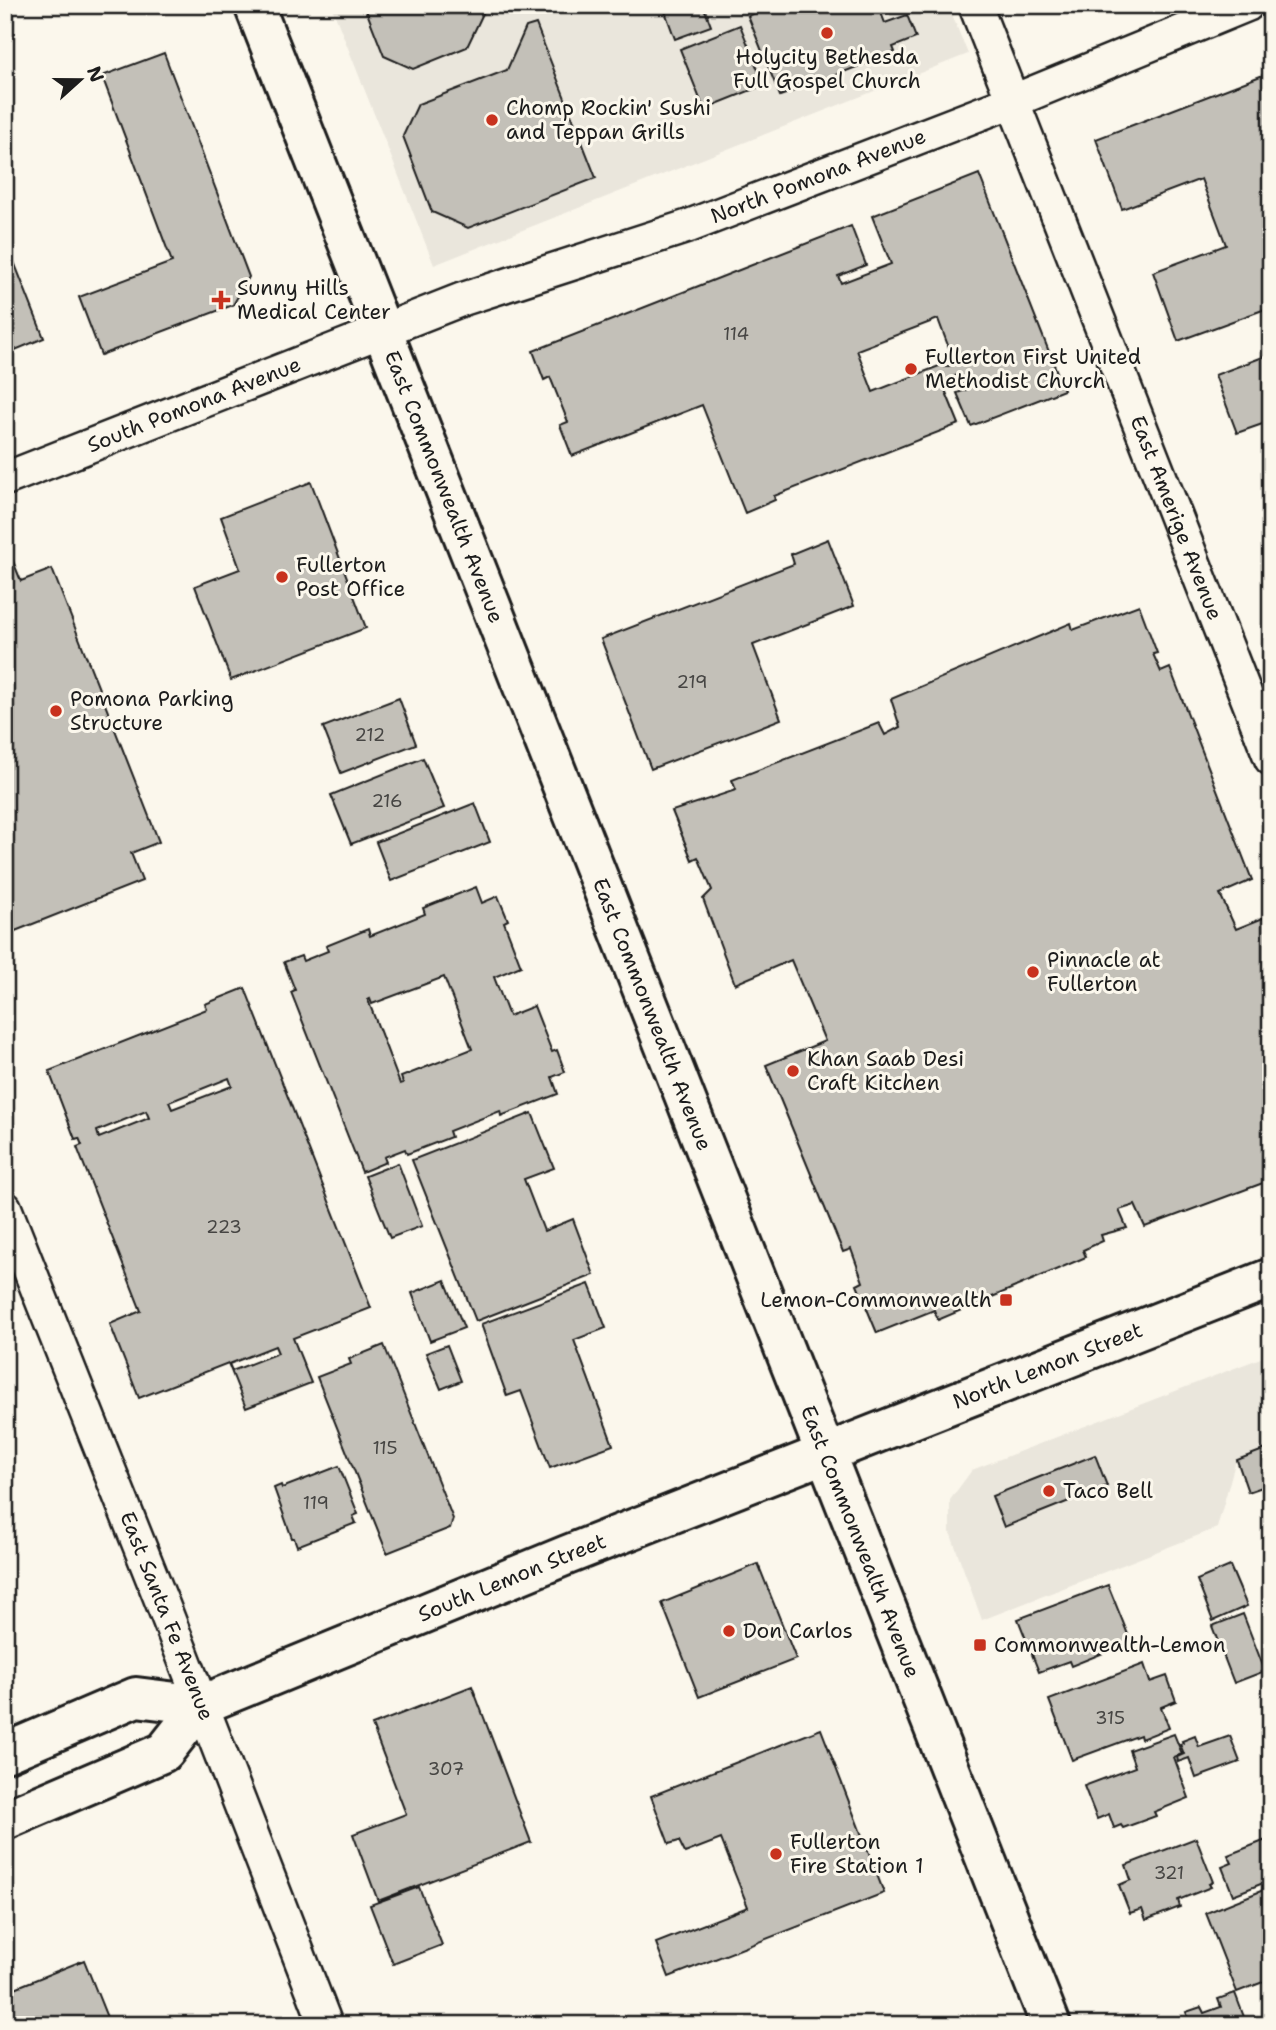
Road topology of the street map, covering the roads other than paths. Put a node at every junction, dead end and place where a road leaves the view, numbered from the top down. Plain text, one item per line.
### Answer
1 (254, 5) edge
2 (975, 5) edge
3 (1247, 5) edge
4 (1013, 102) junction
5 (382, 331) junction
6 (5, 479) edge
7 (1271, 759) edge
8 (5, 1208) edge
9 (1271, 1278) edge
10 (824, 1453) junction
11 (201, 1705) junction
12 (5, 1753) edge
13 (5, 1820) edge
14 (326, 2025) edge
15 (1051, 2025) edge

1 - 5 main road, East Commonwealth Avenue
2 - 4 street, East Amerige Avenue
3 - 4 street, North Pomona Avenue
4 - 5 street, North Pomona Avenue
4 - 7 street, East Amerige Avenue
5 - 6 street, South Pomona Avenue
5 - 10 main road, East Commonwealth Avenue
8 - 11 street, East Santa Fe Avenue
9 - 10 main road, North Lemon Street
10 - 11 main road, South Lemon Street
10 - 15 main road, East Commonwealth Avenue
11 - 12 main road, South Lemon Street
11 - 13 main road, South Lemon Street
11 - 14 street, East Santa Fe Avenue

